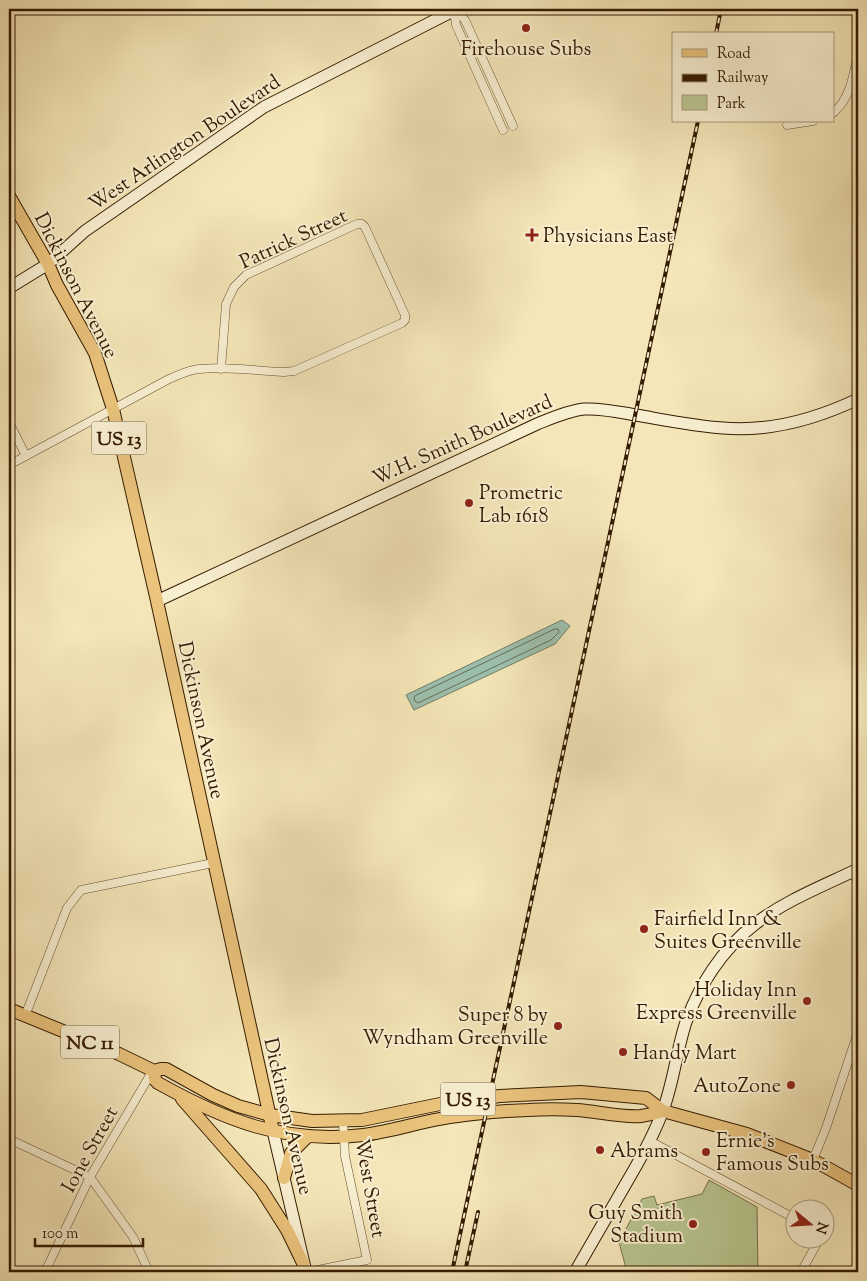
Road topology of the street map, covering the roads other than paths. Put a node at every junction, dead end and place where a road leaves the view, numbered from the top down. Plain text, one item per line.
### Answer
1 (455, 9) edge
2 (858, 54) edge
3 (834, 112) edge
4 (806, 122) edge
5 (786, 125) dead end
6 (513, 126) dead end
7 (503, 130) dead end
8 (9, 196) edge
9 (48, 264) junction
10 (9, 288) edge
11 (221, 369) junction
12 (858, 399) edge
13 (113, 409) junction
14 (9, 422) edge
15 (26, 456) junction
16 (9, 465) edge
17 (157, 600) junction
18 (213, 863) junction
19 (856, 870) edge
20 (858, 884) edge
21 (9, 1009) edge
22 (25, 1016) junction
23 (858, 1032) edge
24 (153, 1071) junction
25 (177, 1093) junction
26 (663, 1111) junction
27 (270, 1115) junction
28 (344, 1121) junction
29 (273, 1131) junction
30 (308, 1136) junction
31 (344, 1136) junction
32 (9, 1139) edge
33 (650, 1141) junction
34 (813, 1160) junction
35 (90, 1177) junction
36 (284, 1178) junction
37 (858, 1185) edge
38 (784, 1213) edge
39 (814, 1248) edge
40 (306, 1269) edge
41 (45, 1272) edge
42 (149, 1272) edge
43 (575, 1272) edge
44 (801, 1272) edge

1 - 6 street
1 - 7 street
1 - 9 main road, West Arlington Boulevard
2 - 3 street
4 - 5 street
8 - 9 main road, Dickinson Avenue / US 13
9 - 10 main road, West Arlington Boulevard
9 - 13 main road, Dickinson Avenue / US 13
11 - 11 street, Patrick Street
11 - 13 street
12 - 17 main road, W.H. Smith Boulevard
13 - 15 street
13 - 17 main road, Dickinson Avenue / US 13
14 - 15 street
15 - 16 street
17 - 18 main road, Dickinson Avenue / US 13
18 - 22 street
18 - 27 main road, Dickinson Avenue / US 13
19 - 20 street
19 - 26 main road
21 - 22 main road, NC 11
22 - 24 main road, NC 11
23 - 34 street
24 - 25 main road, NC 11
24 - 27 main road, NC 11
24 - 35 street, Ione Street
25 - 29 main road, NC 11
25 - 40 main road
26 - 28 main road, US 13
26 - 31 main road, US 13
26 - 33 main road
26 - 34 main road, US 13
27 - 28 main road, US 13
27 - 29 main road, Dickinson Avenue / US 13
28 - 31 street, West Street
29 - 30 main road, US 13
29 - 36 main road, Dickinson Avenue
30 - 31 main road, US 13
30 - 36 main road
31 - 40 street, West Street
32 - 35 street
33 - 38 street
33 - 43 main road
34 - 37 main road, US 13
35 - 41 street, Ione Street
35 - 42 street
36 - 40 main road, Dickinson Avenue
39 - 44 street

